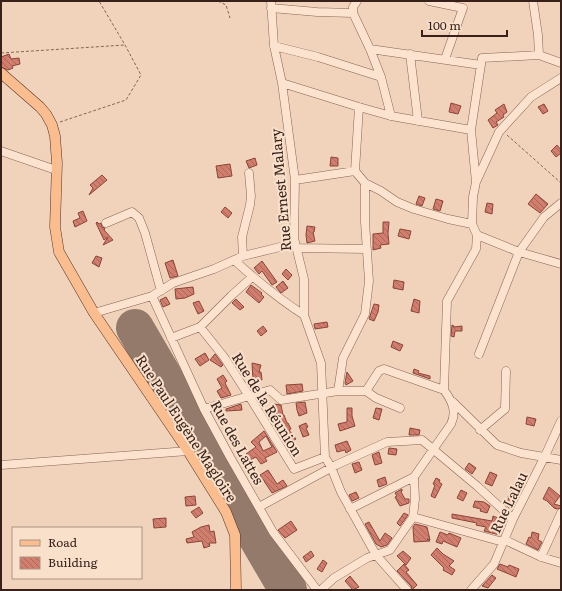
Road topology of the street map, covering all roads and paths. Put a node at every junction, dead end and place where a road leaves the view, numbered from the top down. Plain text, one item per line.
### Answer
1 (99, 1) edge
2 (218, 1) edge
3 (357, 1) edge
4 (429, 1) edge
5 (532, 1) edge
6 (271, 4) edge
7 (353, 13) junction
8 (230, 18) dead end
9 (125, 45) junction
10 (274, 46) junction
11 (370, 49) junction
12 (1, 53) edge
13 (410, 54) junction
14 (539, 55) junction
15 (445, 59) junction
16 (561, 61) edge
17 (481, 64) junction
18 (1, 73) edge
19 (381, 77) junction
20 (561, 78) edge
21 (282, 83) junction
22 (359, 107) junction
23 (391, 116) junction
24 (418, 121) junction
25 (52, 125) junction
26 (501, 129) junction
27 (471, 130) junction
28 (1, 151) edge
29 (56, 170) junction
30 (355, 171) junction
31 (249, 173) dead end
32 (295, 180) junction
33 (476, 182) junction
34 (365, 183) junction
35 (561, 184) edge
36 (561, 203) edge
37 (106, 223) dead end
38 (472, 224) junction
39 (477, 235) junction
40 (294, 238) junction
41 (297, 248) junction
42 (367, 249) junction
43 (519, 252) junction
44 (243, 256) junction
45 (234, 260) junction
46 (561, 264) edge
47 (252, 277) junction
48 (161, 291) junction
49 (152, 296) junction
50 (94, 313) junction
51 (304, 315) junction
52 (200, 327) junction
53 (171, 338) junction
54 (479, 354) dead end
55 (506, 371) dead end
56 (444, 390) junction
57 (338, 391) junction
58 (366, 391) junction
59 (322, 394) junction
60 (249, 396) junction
61 (452, 402) junction
62 (400, 408) dead end
63 (204, 409) junction
64 (561, 421) edge
65 (480, 430) junction
66 (433, 449) junction
67 (188, 450) junction
68 (545, 456) junction
69 (325, 457) junction
70 (561, 460) edge
71 (1, 465) edge
72 (331, 467) junction
73 (414, 477) junction
74 (259, 507) junction
75 (350, 509) junction
76 (561, 513) edge
77 (413, 517) junction
78 (514, 519) junction
79 (504, 541) junction
80 (376, 555) junction
81 (541, 556) junction
82 (561, 563) edge
83 (236, 590) edge
84 (317, 590) edge
85 (321, 590) edge
86 (407, 590) edge
87 (471, 590) edge

1 - 9 path
2 - 8 path
3 - 7 street
4 - 15 street
5 - 14 street
6 - 7 street
6 - 10 street, Rue Ernest Malary
7 - 11 street
9 - 12 path
9 - 25 path
10 - 19 street
10 - 21 street, Rue Ernest Malary
11 - 13 street
11 - 19 street
13 - 15 street
13 - 24 street
14 - 16 street
14 - 17 street
15 - 17 street
17 - 27 street
18 - 25 main road
19 - 23 street
20 - 26 street
21 - 22 street
21 - 32 street, Rue Ernest Malary
22 - 23 street
22 - 30 street
23 - 24 street
24 - 27 street
25 - 29 main road, Rue Paul Eugène Magloire
26 - 33 street
26 - 35 path
27 - 33 street
28 - 29 street
29 - 50 main road, Rue Paul Eugène Magloire
30 - 32 street
30 - 34 street
31 - 44 street
32 - 40 street, Rue Ernest Malary
33 - 38 street
34 - 38 street
34 - 42 street
36 - 43 street
37 - 48 street
38 - 39 street
39 - 43 street
39 - 56 street
40 - 41 street, Rue Ernest Malary
40 - 44 street
41 - 42 street
41 - 51 street, Rue Ernest Malary
42 - 57 street
43 - 46 street
43 - 54 street
44 - 45 street
45 - 47 street
45 - 48 street
47 - 51 street
47 - 52 street
48 - 49 street
49 - 50 street
49 - 53 street, Rue des Lattes
50 - 67 main road, Rue Paul Eugène Magloire
51 - 59 street, Rue Ernest Malary
52 - 53 street
52 - 60 street, Rue de la Réunion
53 - 63 street, Rue des Lattes
55 - 65 street
56 - 58 street
56 - 61 street
57 - 58 street
57 - 59 street
58 - 62 street
59 - 60 street
59 - 69 street, Rue Ernest Malary
60 - 63 street
60 - 69 street, Rue de la Réunion
61 - 65 street
61 - 66 street
63 - 74 street, Rue des Lattes
64 - 68 street, Rue Lalau
65 - 68 street
66 - 72 street
66 - 73 street
66 - 78 street
67 - 71 street
67 - 83 main road, Rue Paul Eugène Magloire
68 - 70 street
68 - 78 street, Rue Lalau
69 - 72 street, Rue Ernest Malary
72 - 74 street
72 - 75 street, Rue Ernest Malary
73 - 75 street
73 - 77 street
74 - 84 street, Rue des Lattes
75 - 80 street, Rue Ernest Malary
76 - 81 street
77 - 79 street
77 - 80 street
78 - 79 street, Rue Lalau
79 - 81 street
79 - 87 street, Rue Lalau
80 - 85 street
80 - 86 street, Rue Ernest Malary
81 - 82 street

